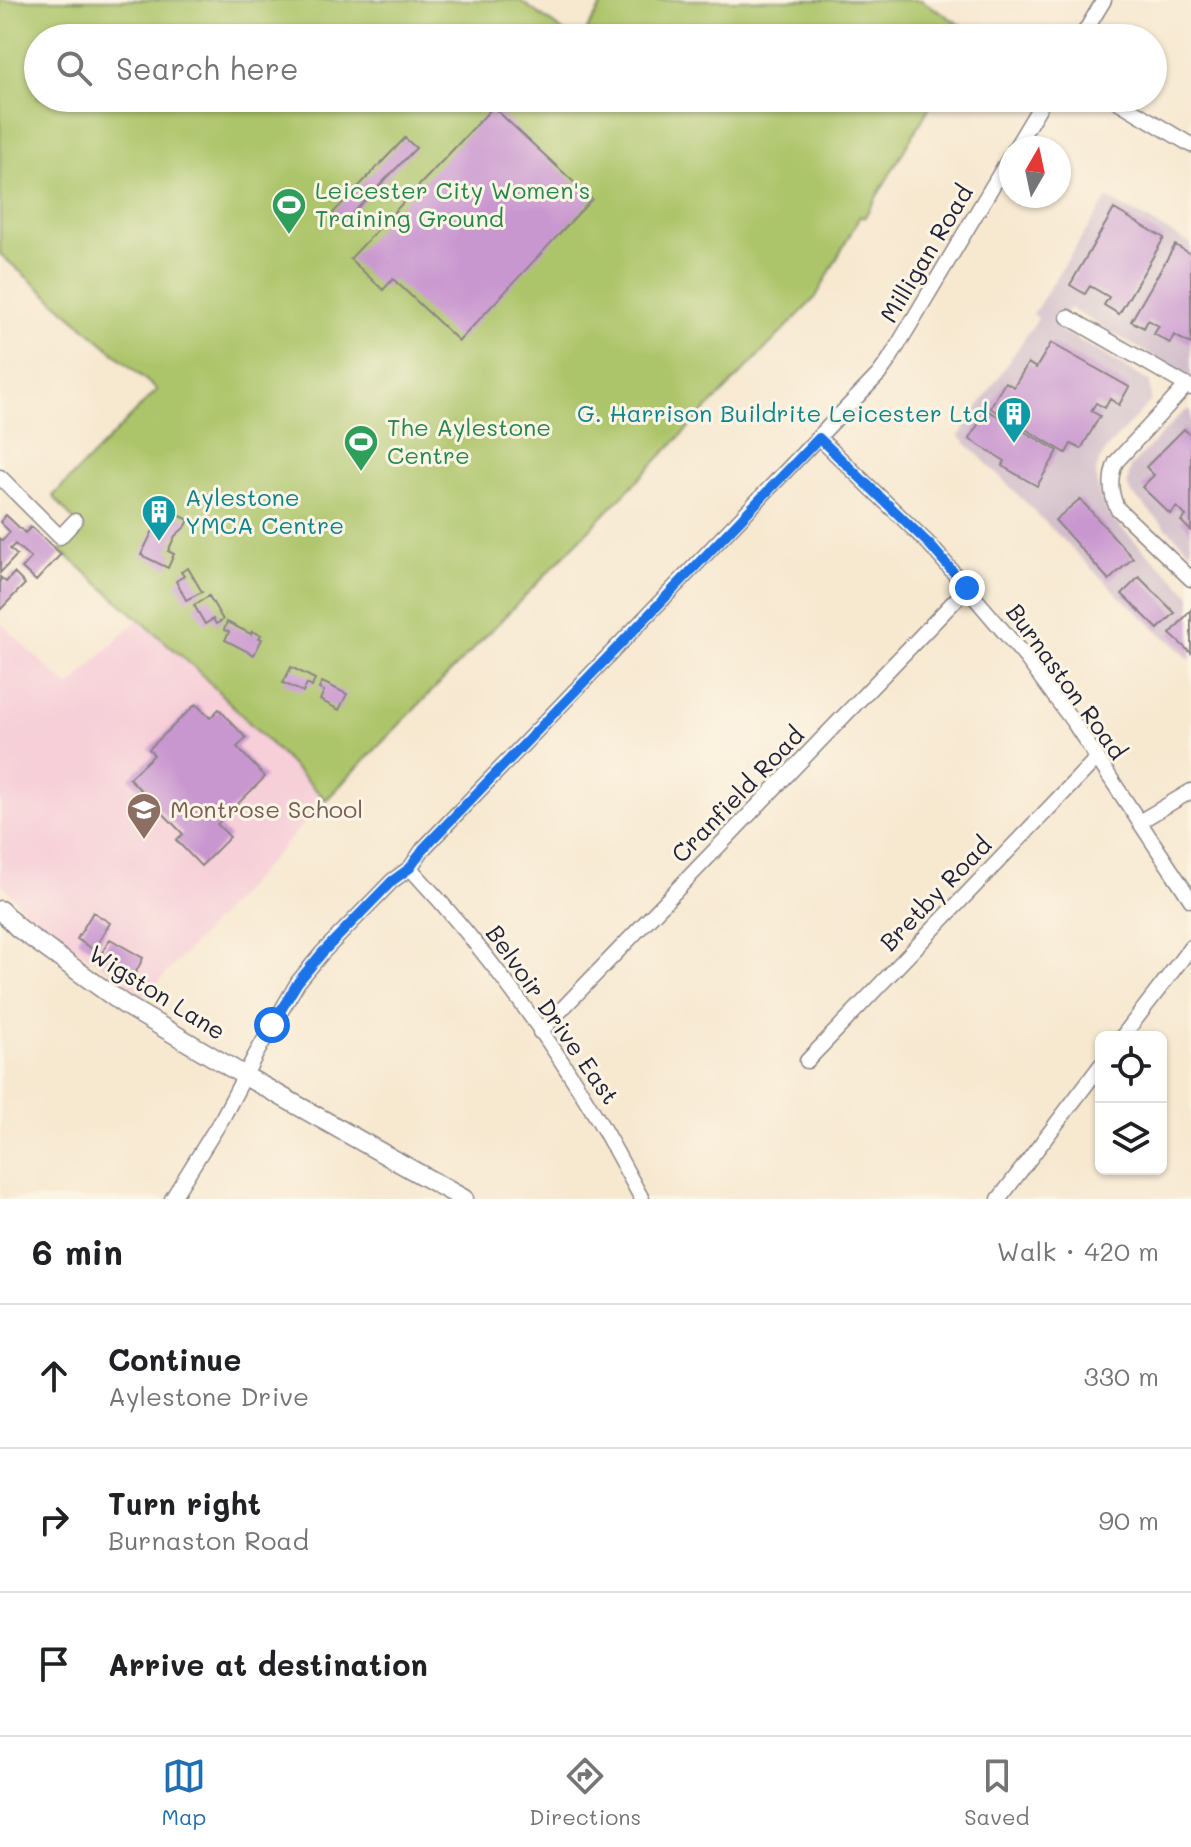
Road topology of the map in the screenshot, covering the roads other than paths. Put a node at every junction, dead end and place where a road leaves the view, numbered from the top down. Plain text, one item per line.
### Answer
1 (1104, 0) edge
2 (1089, 24) edge
3 (1037, 112) edge
4 (1136, 112) edge
5 (1022, 136) edge
6 (1191, 145) edge
7 (999, 175) edge
8 (1068, 317) dead end
9 (1189, 386) edge
10 (819, 438) junction
11 (0, 477) edge
12 (75, 521) dead end
13 (1191, 579) edge
14 (967, 588) junction
15 (1097, 758) junction
16 (1191, 791) edge
17 (1139, 822) junction
18 (410, 868) junction
19 (1191, 900) edge
20 (0, 910) edge
21 (1191, 947) edge
22 (1127, 1031) edge
23 (540, 1032) junction
24 (807, 1061) dead end
25 (1095, 1073) edge
26 (245, 1076) junction
27 (172, 1199) edge
28 (464, 1199) edge
29 (642, 1199) edge
30 (999, 1199) edge

1 - 2 street
3 - 5 street
4 - 6 street
7 - 10 street, Milligan Road
8 - 9 street
9 - 13 street
10 - 14 street, Burnaston Road
10 - 18 street, Milligan Road
11 - 12 street
14 - 15 street, Burnaston Road
14 - 23 street, Cranfield Road
15 - 17 street, Burnaston Road
15 - 24 street, Bretby Road
16 - 17 street
17 - 19 street, Burnaston Road
18 - 23 street, Belvoir Drive East
18 - 26 street, Milligan Road
20 - 26 street, Wigston Lane
21 - 22 street
23 - 29 street, Belvoir Drive East
25 - 30 street
26 - 27 street, Milligan Road
26 - 28 street, Wigston Lane

